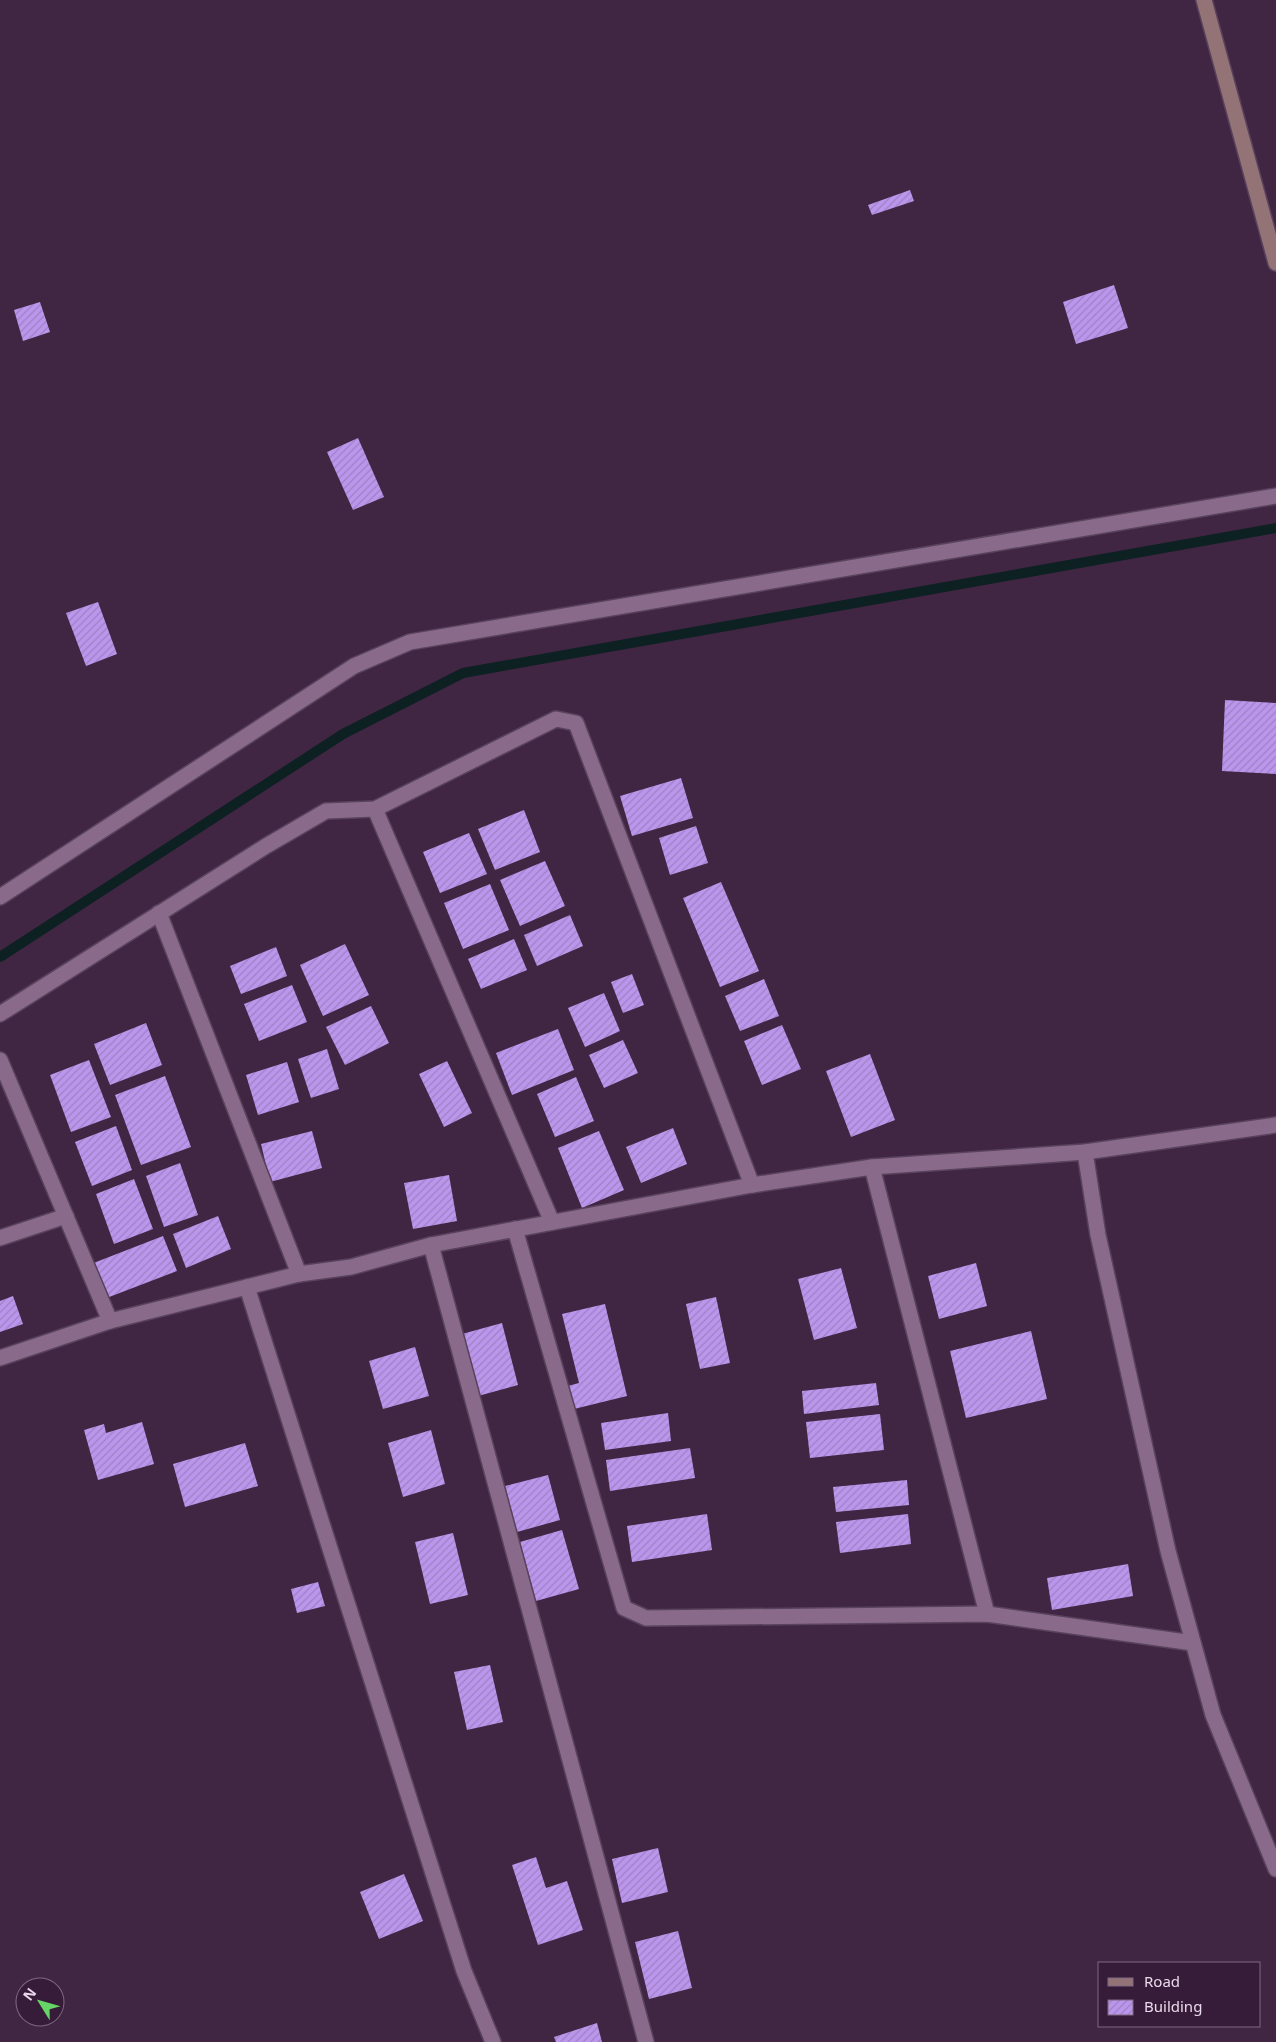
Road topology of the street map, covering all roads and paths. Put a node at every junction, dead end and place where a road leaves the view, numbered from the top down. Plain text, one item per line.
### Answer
1 (1204, 0) edge
2 (1276, 263) edge
3 (1276, 496) edge
4 (375, 809) junction
5 (0, 897) edge
6 (159, 913) junction
7 (0, 1014) edge
8 (0, 1060) edge
9 (1276, 1124) edge
10 (1085, 1152) junction
11 (872, 1167) junction
12 (752, 1185) junction
13 (66, 1216) junction
14 (552, 1222) junction
15 (515, 1229) junction
16 (0, 1238) edge
17 (430, 1245) junction
18 (299, 1274) junction
19 (247, 1286) junction
20 (110, 1321) junction
21 (0, 1358) edge
22 (987, 1614) junction
23 (1193, 1643) junction
24 (1276, 1869) edge
25 (493, 2042) edge
26 (646, 2042) edge

1 - 2 street
3 - 5 street
4 - 6 street
4 - 12 street
4 - 14 street
6 - 7 street
6 - 18 street
8 - 13 street
9 - 10 street
10 - 11 street
10 - 23 street
11 - 12 street
11 - 22 street
12 - 14 street
13 - 16 street
13 - 20 street
14 - 15 street
15 - 17 street
15 - 22 street
17 - 18 street
17 - 26 street
18 - 19 street
19 - 20 street
19 - 25 street
20 - 21 street
22 - 23 street
23 - 24 street

